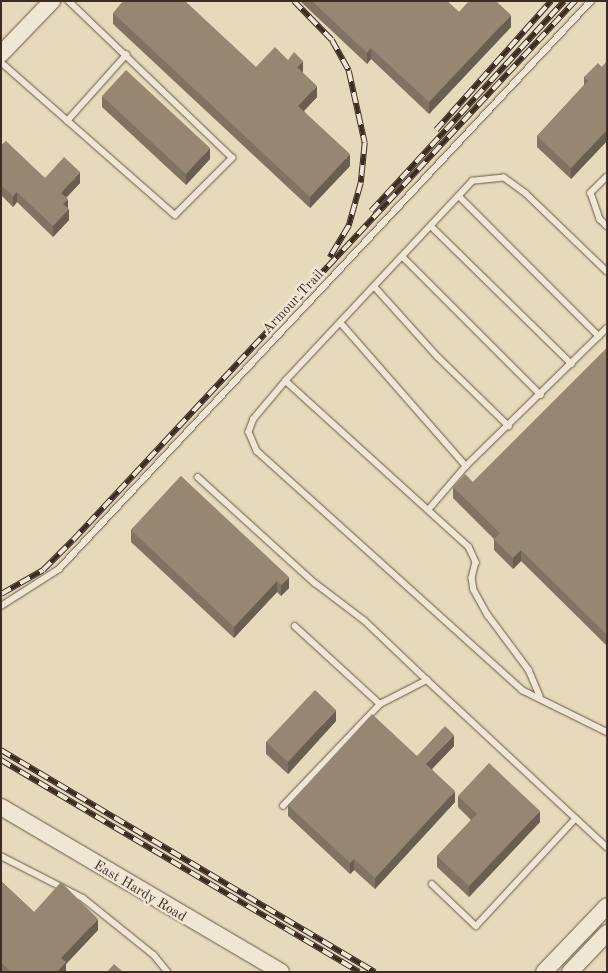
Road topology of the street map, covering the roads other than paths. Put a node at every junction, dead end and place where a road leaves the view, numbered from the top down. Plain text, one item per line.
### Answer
1 (52, 1) edge
2 (68, 1) edge
3 (591, 1) edge
4 (1, 54) edge
5 (126, 55) junction
6 (1, 62) edge
7 (67, 121) junction
8 (607, 177) edge
9 (459, 196) junction
10 (431, 226) junction
11 (607, 226) edge
12 (403, 257) junction
13 (607, 272) edge
14 (375, 287) junction
15 (341, 323) junction
16 (607, 328) edge
17 (599, 336) junction
18 (572, 364) junction
19 (286, 381) junction
20 (541, 395) junction
21 (509, 426) junction
22 (466, 466) junction
23 (198, 478) dead end
24 (429, 509) junction
25 (1, 606) edge
26 (296, 626) dead end
27 (427, 680) junction
28 (540, 696) junction
29 (380, 704) junction
30 (607, 732) edge
31 (284, 806) dead end
32 (1, 807) edge
33 (575, 818) junction
34 (607, 847) edge
35 (1, 856) edge
36 (432, 884) dead end
37 (607, 906) edge
38 (607, 933) edge
39 (168, 972) edge
40 (281, 972) edge
41 (544, 972) edge
42 (570, 972) edge

1 - 4 main road
2 - 5 lane
3 - 25 lane, Armour Trail
5 - 7 lane
5 - 7 lane
6 - 7 lane
8 - 11 lane
9 - 10 lane
9 - 13 lane
9 - 17 lane
10 - 12 lane
10 - 18 lane
12 - 14 lane
12 - 20 lane
14 - 15 lane
14 - 21 lane
15 - 19 lane
15 - 22 lane
16 - 17 lane
17 - 18 lane
18 - 20 lane
19 - 24 lane
19 - 28 lane
20 - 21 lane
21 - 22 lane
22 - 24 lane
23 - 27 lane
24 - 28 lane
26 - 29 lane
27 - 29 lane
27 - 33 lane
28 - 30 lane
29 - 31 lane
32 - 40 main road, East Hardy Road
33 - 34 lane
33 - 36 lane
35 - 39 lane
37 - 41 main road
38 - 42 main road

